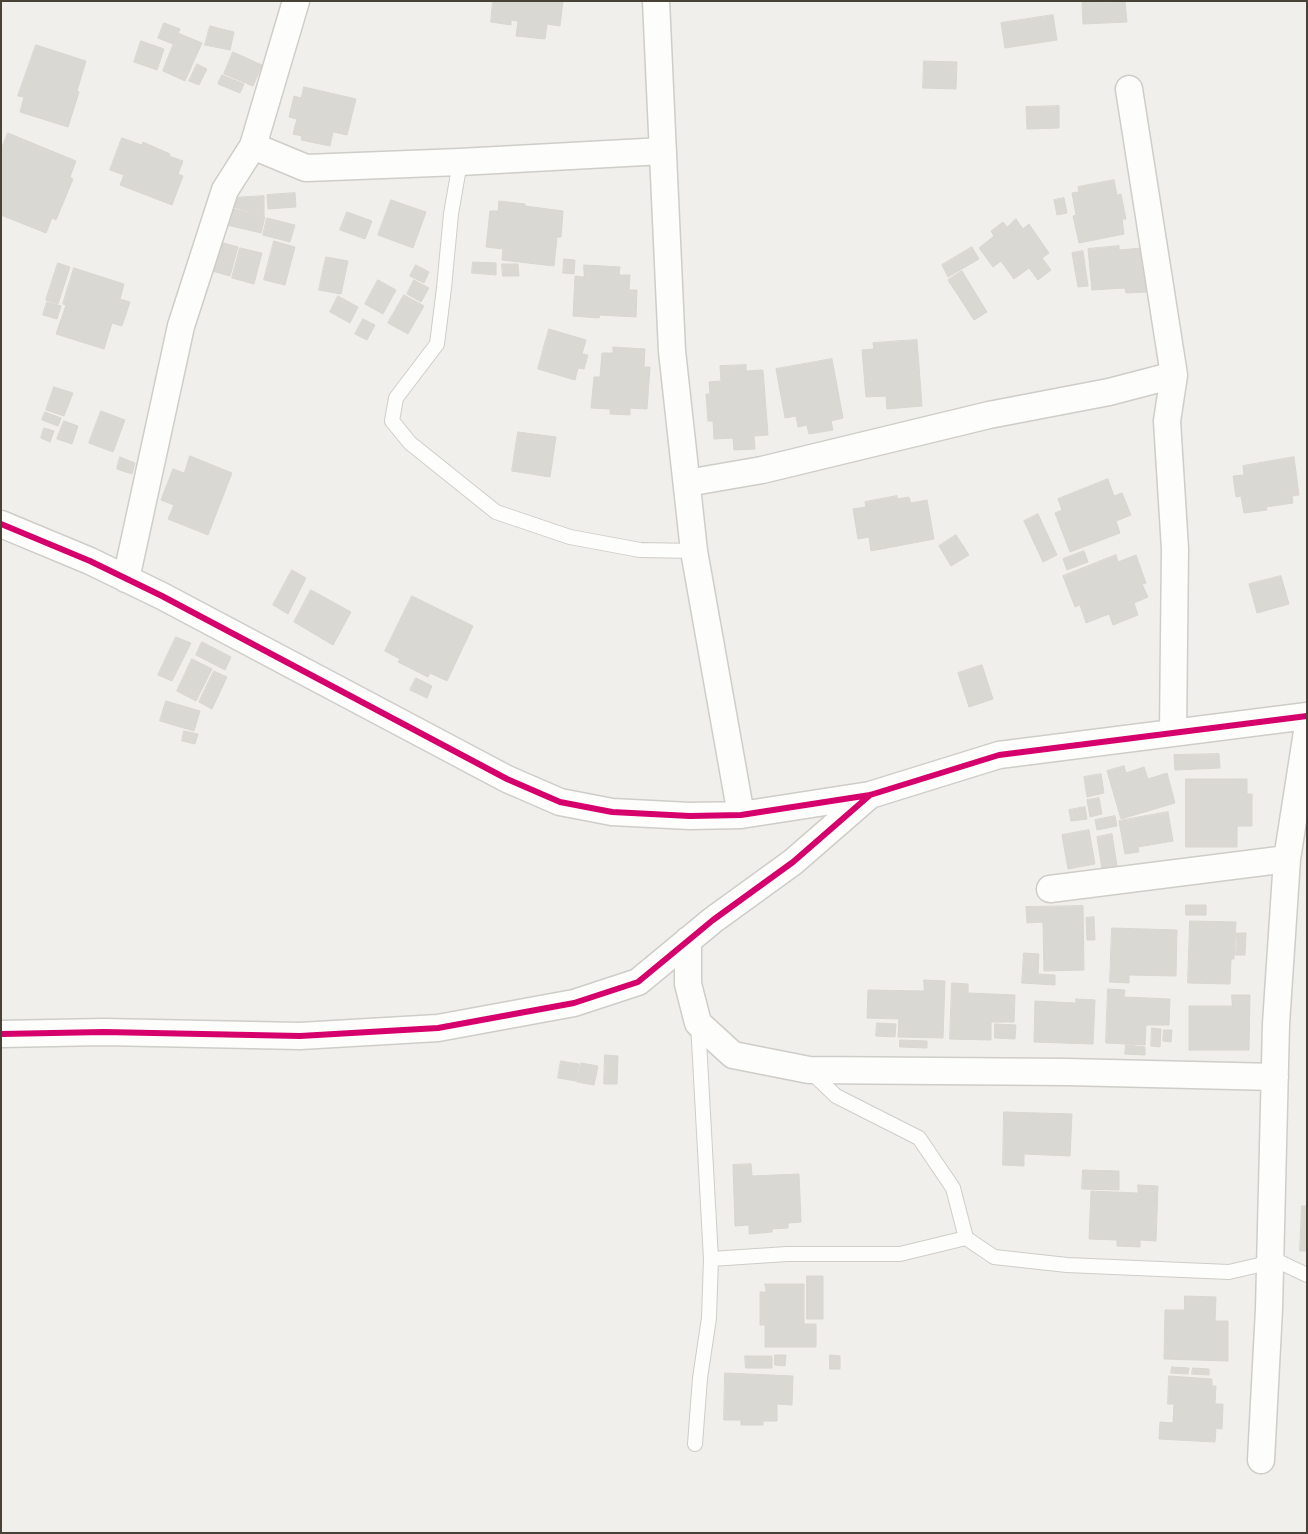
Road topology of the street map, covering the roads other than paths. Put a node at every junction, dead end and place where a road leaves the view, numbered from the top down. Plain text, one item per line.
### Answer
1 (296, 1) edge
2 (656, 1) edge
3 (1128, 90) dead end
4 (253, 146) junction
5 (662, 151) junction
6 (460, 162) junction
7 (1174, 375) junction
8 (687, 483) junction
9 (1, 524) edge
10 (694, 551) junction
11 (126, 579) junction
12 (1307, 716) edge
13 (1174, 732) junction
14 (1307, 732) edge
15 (870, 794) junction
16 (741, 815) junction
17 (1287, 859) junction
18 (1050, 889) dead end
19 (688, 940) junction
20 (698, 1023) junction
21 (1, 1034) edge
22 (809, 1070) junction
23 (1275, 1077) junction
24 (966, 1238) junction
25 (1271, 1258) junction
26 (711, 1259) junction
27 (1307, 1275) edge
28 (695, 1444) dead end
29 (1261, 1460) dead end

1 - 4 street
2 - 5 street
3 - 7 street
4 - 6 street
4 - 11 street
5 - 6 street
5 - 8 street
6 - 10 lane
7 - 8 street
7 - 13 street
8 - 10 street
9 - 11 street
10 - 16 street
11 - 16 street
12 - 13 street
13 - 15 street
14 - 17 street
15 - 16 street
15 - 19 street
17 - 18 street
17 - 23 street
19 - 20 street
19 - 21 street
20 - 22 street
20 - 26 lane
22 - 23 street
22 - 24 lane
23 - 25 street
24 - 25 lane
24 - 26 lane
25 - 27 lane
25 - 29 street
26 - 28 lane

